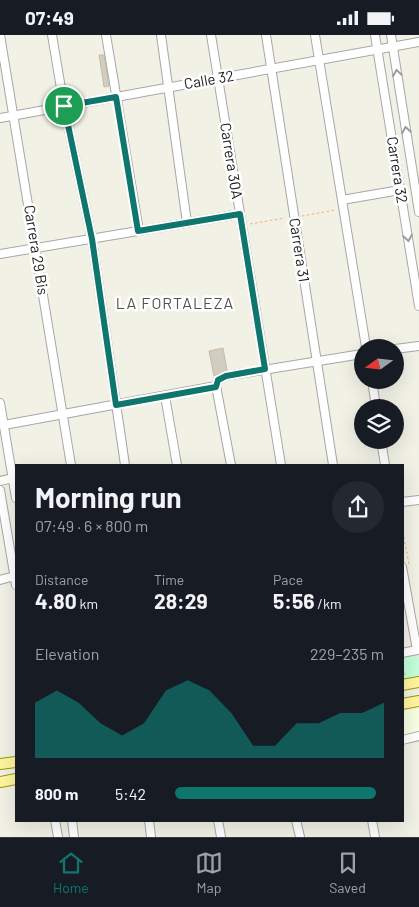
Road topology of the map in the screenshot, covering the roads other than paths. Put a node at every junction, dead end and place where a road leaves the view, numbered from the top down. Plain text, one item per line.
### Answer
1 (0, 35) edge
2 (52, 35) edge
3 (106, 35) edge
4 (161, 35) edge
5 (211, 35) edge
6 (266, 35) edge
7 (316, 35) edge
8 (375, 35) edge
9 (391, 35) edge
10 (419, 42) edge
11 (393, 47) junction
12 (378, 49) junction
13 (320, 60) junction
14 (271, 69) junction
15 (218, 78) junction
16 (169, 87) junction
17 (116, 97) junction
18 (64, 106) junction
19 (13, 116) junction
20 (0, 118) edge
21 (415, 162) edge
22 (400, 190) junction
23 (342, 200) junction
24 (419, 212) edge
25 (240, 214) junction
26 (187, 223) junction
27 (138, 231) junction
28 (92, 239) junction
29 (36, 248) junction
30 (0, 254) edge
31 (419, 306) edge
32 (365, 339) edge
33 (419, 346) edge
34 (404, 348) edge
35 (354, 354) edge
36 (316, 361) junction
37 (265, 369) junction
38 (216, 387) junction
39 (165, 396) junction
40 (0, 403) edge
41 (116, 405) junction
42 (62, 415) junction
43 (4, 425) junction
44 (382, 449) edge
45 (71, 464) edge
46 (125, 464) edge
47 (177, 464) edge
48 (231, 464) edge
49 (281, 464) edge
50 (333, 464) edge
51 (385, 464) edge
52 (12, 478) junction
53 (0, 481) edge
54 (15, 492) edge
55 (0, 494) edge
56 (15, 496) edge
57 (419, 500) edge
58 (404, 502) edge
59 (15, 576) edge
60 (404, 579) edge
61 (0, 581) edge
62 (15, 581) edge
63 (404, 651) edge
64 (419, 682) edge
65 (405, 685) edge
66 (419, 701) edge
67 (404, 705) edge
68 (419, 736) edge
69 (404, 740) edge
70 (15, 761) edge
71 (0, 764) edge
72 (15, 779) edge
73 (0, 782) edge
74 (55, 822) edge
75 (72, 822) edge
76 (149, 822) edge
77 (218, 822) edge
78 (296, 822) edge
79 (372, 822) edge
80 (58, 837) edge
81 (74, 837) edge
82 (151, 837) edge
83 (221, 837) edge
84 (300, 837) edge
85 (375, 837) edge

1 - 19 street, Carrera 29 Bis
2 - 18 street
3 - 17 street
4 - 16 street
5 - 15 street, Carrera 30A
6 - 14 street, Carrera 31
7 - 13 street
8 - 12 street, Carrera 32
9 - 11 street, Carrera 32
10 - 11 street, Calle 32
11 - 12 street, Calle 32
21 -> 11 street, Carrera 32
12 - 13 street, Calle 32
12 - 22 street, Carrera 32
13 - 14 street, Calle 32
13 - 23 street
14 - 15 street, Calle 32
14 - 36 street, Carrera 31
15 - 16 street, Calle 32
15 - 25 street, Carrera 30A
16 - 17 street, Calle 32
16 - 26 street
17 - 18 street, Calle 32
17 - 27 street
18 - 19 street, Calle 32
18 - 28 street
19 - 20 street, Calle 32
19 - 29 street, Carrera 29 Bis
21 - 24 street, Carrera 32
22 - 23 street
22 -> 31 street, Carrera 32
23 - 32 street
25 - 26 street
25 - 37 street, Carrera 30A
26 - 27 street
27 - 28 street
28 - 29 street
28 - 41 street
29 - 30 street
29 - 42 street, Carrera 29 Bis
33 - 34 street
35 - 36 street
36 - 37 street
36 - 50 street, Carrera 31
37 - 38 street
37 - 49 street, Carrera 30A
38 - 39 street
38 - 48 street
39 - 41 street
39 - 47 street
40 - 43 street
41 - 42 street
41 - 46 street
42 - 43 street
42 - 45 street, Carrera 29 Bis
43 - 52 street
44 - 51 street
52 - 53 street
52 - 54 street
55 - 56 street
55 - 59 street
57 - 58 street
60 - 63 street
61 - 62 street
64 - 65 main road
66 - 67 main road
68 - 69 street
70 - 71 main road
72 - 73 main road
74 - 80 street
75 - 81 street
76 - 82 street
77 - 83 street
78 - 84 street
79 - 85 street

